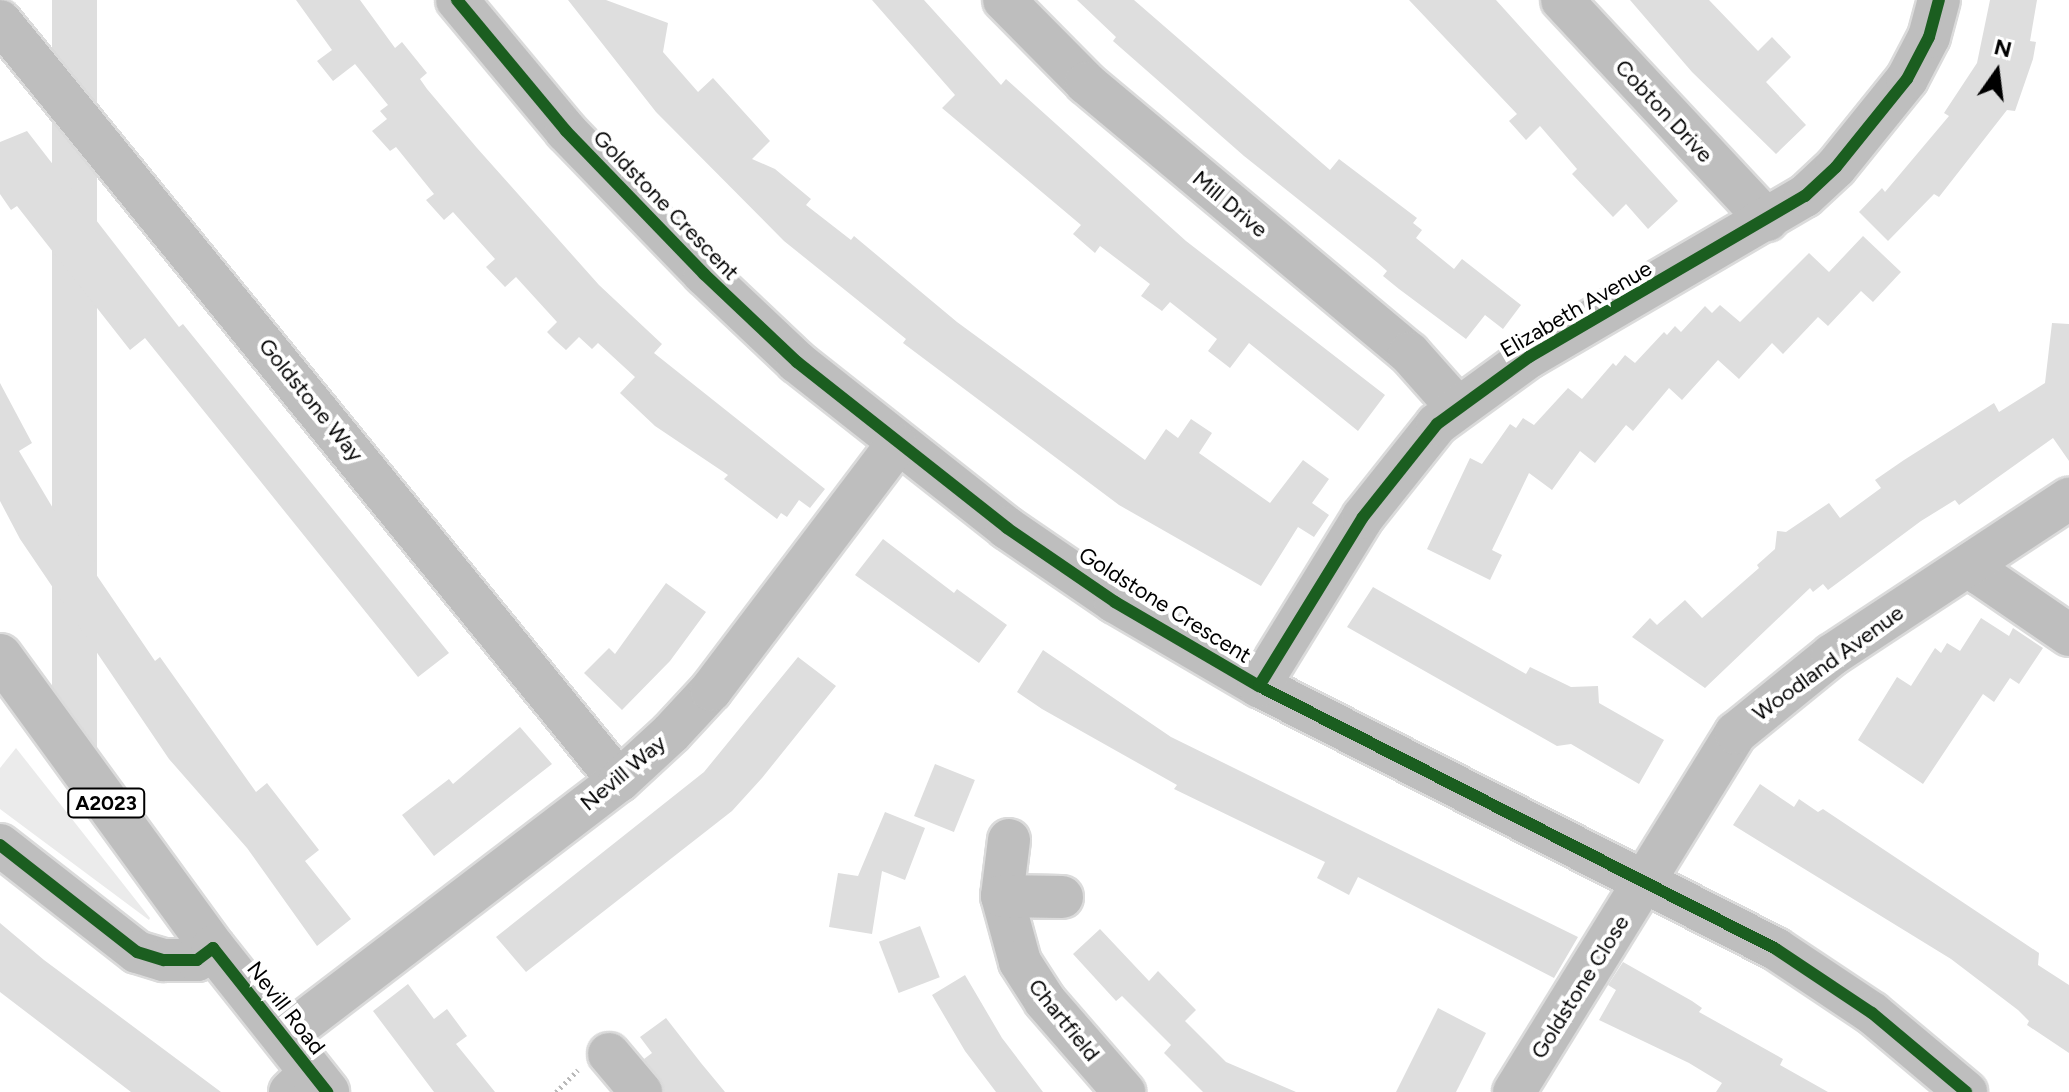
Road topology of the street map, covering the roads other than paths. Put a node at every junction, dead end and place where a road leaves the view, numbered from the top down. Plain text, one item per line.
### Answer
1 (457, 0) edge
2 (1004, 0) edge
3 (1562, 0) edge
4 (1939, 0) edge
5 (0, 21) edge
6 (1767, 220) junction
7 (1457, 407) junction
8 (896, 445) junction
9 (2069, 499) edge
10 (1972, 563) junction
11 (2069, 635) edge
12 (7, 683) edge
13 (1259, 686) junction
14 (619, 781) junction
15 (1009, 840) dead end
16 (0, 845) edge
17 (1645, 882) junction
18 (1002, 896) junction
19 (1062, 897) dead end
20 (213, 948) junction
21 (285, 1036) junction
22 (609, 1054) dead end
23 (309, 1085) edge
24 (641, 1092) edge
25 (1124, 1092) edge
26 (1514, 1092) edge
27 (1966, 1092) edge

1 - 8 street, Goldstone Crescent
2 - 7 street, Mill Drive
3 - 6 street, Cobton Drive
4 - 6 street, Elizabeth Avenue
5 - 14 street, Goldstone Way
6 - 7 street, Elizabeth Avenue
7 - 13 street, Elizabeth Avenue
8 - 13 street, Goldstone Crescent
8 - 14 street, Nevill Way
9 - 10 street, Woodland Avenue
10 - 11 street
10 - 17 street, Woodland Avenue
12 - 20 main road, Nevill Road / A2023
13 - 17 street, Goldstone Crescent
14 - 21 street, Nevill Way
15 - 18 street, Chartfield
16 - 20 street
17 - 26 street, Goldstone Close
17 - 27 street, Goldstone Crescent
18 - 19 street
18 - 25 street, Chartfield
20 - 21 main road, Nevill Road / A2023
21 - 23 main road, Nevill Road / A2023
22 - 24 street

